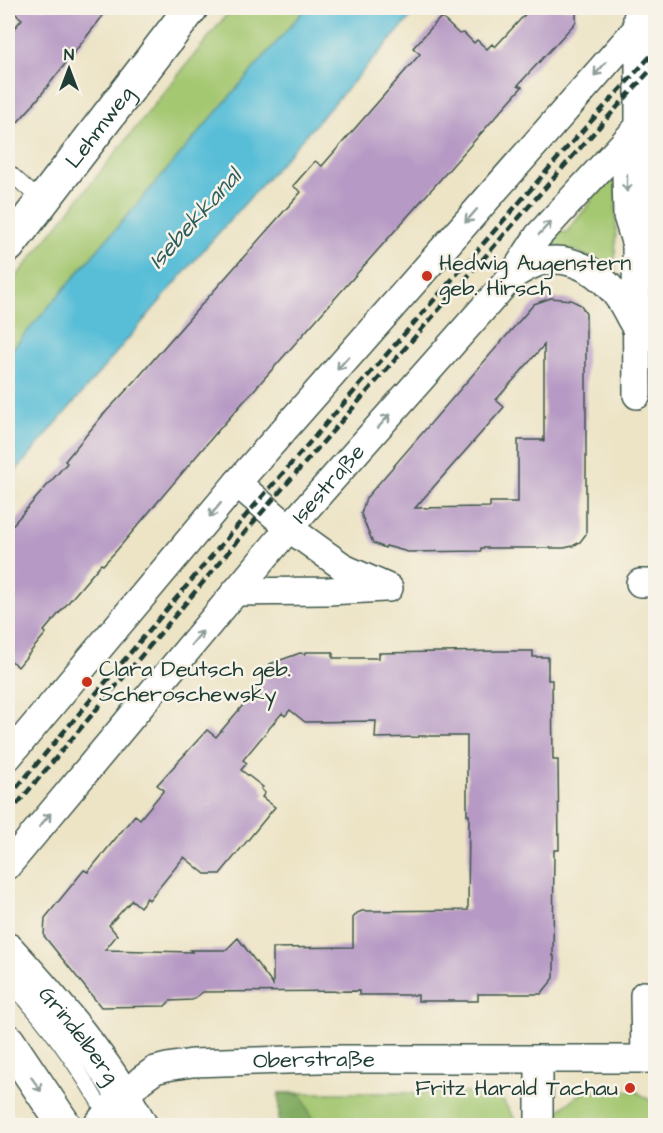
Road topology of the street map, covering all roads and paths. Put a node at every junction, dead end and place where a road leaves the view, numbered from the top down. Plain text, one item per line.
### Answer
1 (191, 8) edge
2 (644, 12) edge
3 (647, 117) edge
4 (8, 171) edge
5 (42, 202) junction
6 (8, 246) edge
7 (512, 276) junction
8 (637, 330) junction
9 (637, 395) dead end
10 (237, 483) junction
11 (289, 528) junction
12 (235, 592) junction
13 (8, 757) edge
14 (8, 865) edge
15 (8, 950) edge
16 (8, 981) edge
17 (644, 995) dead end
18 (8, 1041) edge
19 (539, 1059) junction
20 (650, 1059) edge
21 (111, 1116) edge
22 (66, 1125) edge
23 (141, 1125) edge
24 (539, 1125) edge

1 - 5 main road, Lehmweg
2 - 3 street
2 -> 10 street
7 -> 3 street, Isestraße
3 - 8 street
4 - 5 lane
5 - 6 main road, Lehmweg
7 - 8 street
11 -> 7 street, Isestraße
8 - 9 street
10 - 11 street
10 -> 13 street
11 - 12 street, Isestraße
11 - 12 street
14 -> 12 street, Isestraße
15 - 21 main road, Grindelberg
16 - 21 lane
17 - 20 street
18 -> 22 main road
19 - 20 street, Oberstraße
19 - 21 street, Oberstraße
19 - 24 street
21 - 23 main road, Grindelberg

